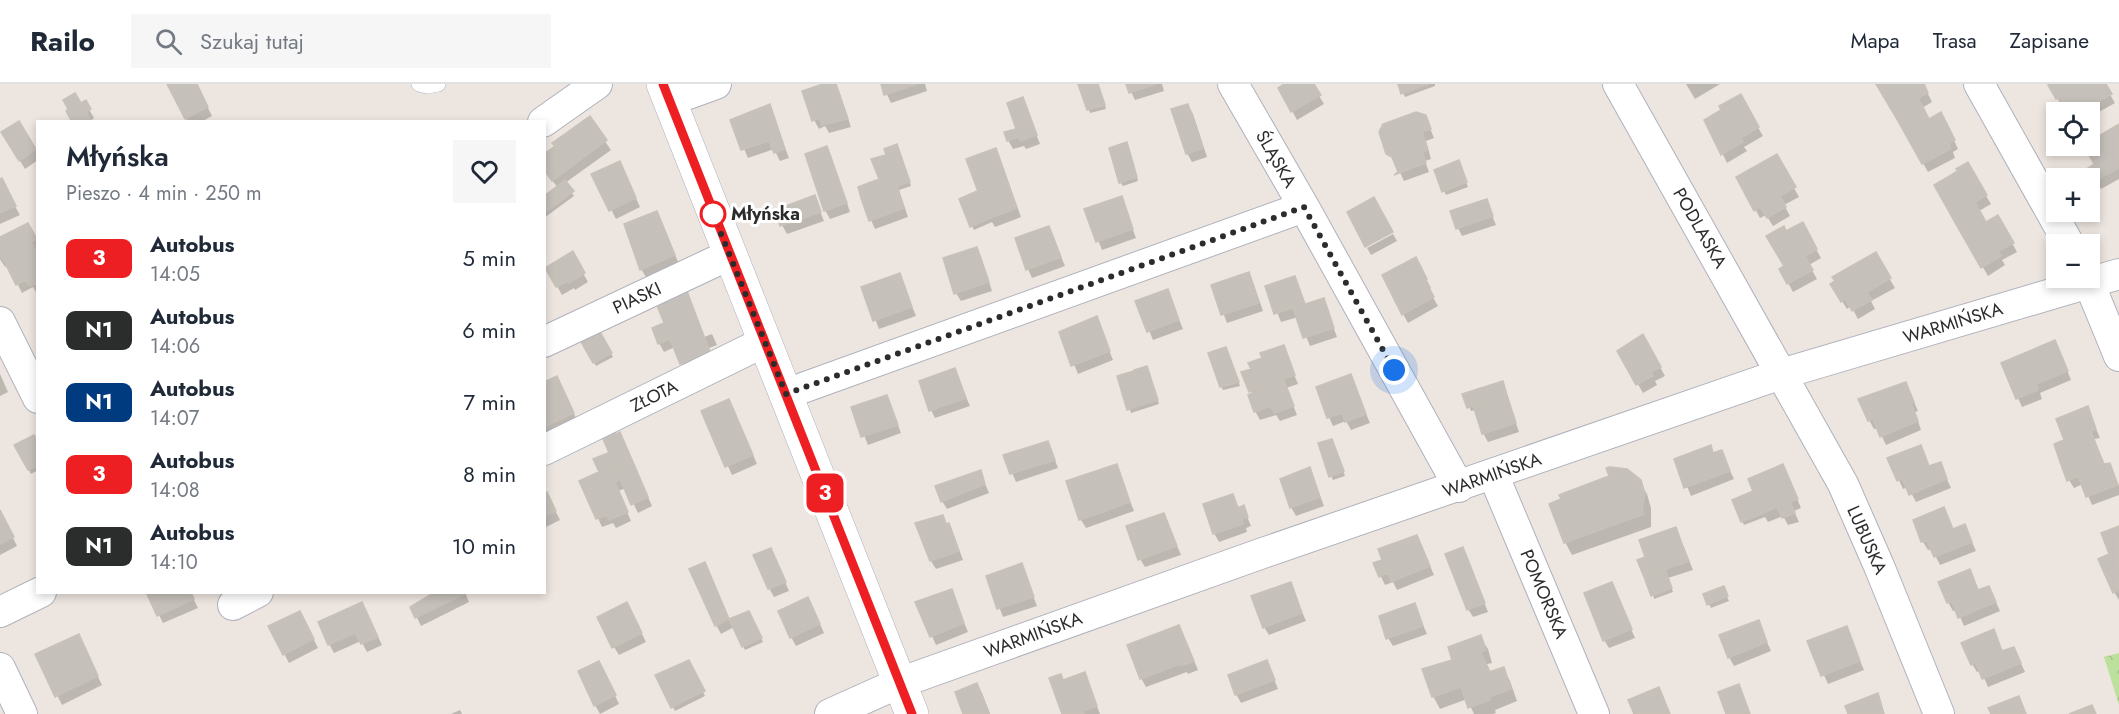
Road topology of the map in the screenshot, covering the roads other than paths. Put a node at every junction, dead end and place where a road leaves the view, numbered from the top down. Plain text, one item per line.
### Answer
1 (419, 84) edge
2 (438, 84) edge
3 (597, 84) edge
4 (716, 84) edge
5 (1233, 84) edge
6 (1618, 84) edge
7 (1979, 84) edge
8 (666, 92) edge
9 (546, 120) edge
10 (1304, 207) junction
11 (2063, 234) edge
12 (729, 255) junction
13 (2119, 274) edge
14 (2100, 278) edge
15 (2062, 288) edge
16 (2091, 288) edge
17 (0, 322) edge
18 (546, 341) edge
19 (764, 342) junction
20 (2119, 357) edge
21 (1781, 374) junction
22 (36, 394) edge
23 (786, 394) junction
24 (546, 449) edge
25 (1493, 474) junction
26 (1459, 487) junction
27 (38, 594) edge
28 (0, 612) edge
29 (0, 668) edge
30 (899, 683) junction
31 (22, 714) edge
32 (830, 714) edge
33 (912, 714) edge
34 (1594, 714) edge
35 (1939, 714) edge

1 - 2 lane
3 - 9 street
4 - 8 street
5 - 10 street, ŚLĄSKA
6 - 21 street, PODLASKA
7 - 11 street
8 - 12 street
10 - 23 street
10 - 26 street, ŚLĄSKA
12 - 18 street, PIASKI
12 - 19 street
13 - 14 street, WARMIŃSKA
15 - 21 street, WARMIŃSKA
16 - 20 street
17 - 22 street
19 - 23 street
19 - 24 street, ZŁOTA
21 - 25 street, WARMIŃSKA
21 - 35 street, LUBUSKA
23 - 30 street
25 - 26 street, WARMIŃSKA
25 - 34 street, POMORSKA
26 - 30 street, WARMIŃSKA
27 - 28 street
29 - 31 street
30 - 32 street, WARMIŃSKA
30 - 33 street

